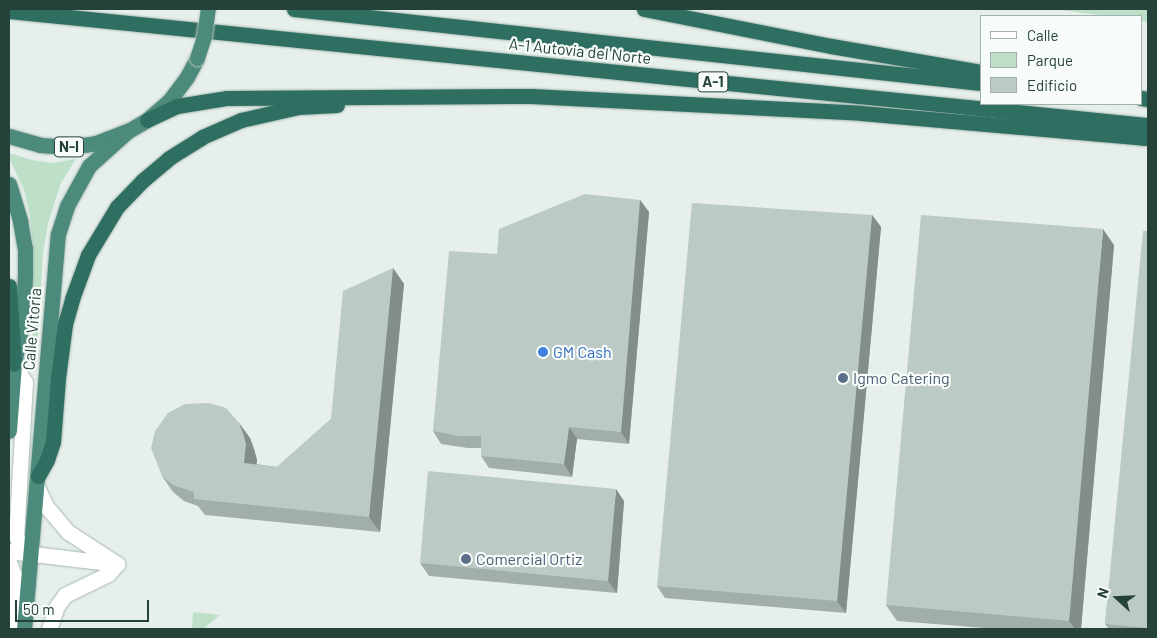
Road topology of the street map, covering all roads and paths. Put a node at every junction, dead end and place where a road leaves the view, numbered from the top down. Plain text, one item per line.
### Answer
1 (208, 9) edge
2 (294, 9) edge
3 (644, 9) edge
4 (9, 10) edge
5 (980, 72) edge
6 (980, 83) edge
7 (531, 96) junction
8 (147, 120) junction
9 (1148, 126) edge
10 (128, 130) junction
11 (9, 136) edge
12 (1148, 137) edge
13 (9, 184) edge
14 (9, 286) edge
15 (14, 364) junction
16 (9, 431) edge
17 (37, 482) junction
18 (9, 551) edge
19 (32, 554) junction
20 (9, 562) edge
21 (117, 564) junction
22 (10, 629) edge
23 (24, 629) edge
24 (49, 629) edge

1 - 8 highway, N-I, bridge
2 - 6 highway, A-1 Autovía del Norte / A-1
3 - 5 highway
4 - 9 highway, A-1 Autovía del Norte / A-1
7 - 8 highway
7 - 12 highway
7 - 17 highway
8 - 10 highway, N-I
10 - 11 highway, N-I
10 - 17 highway, Calle Vitoria
13 - 15 highway, Calle Vitoria
14 - 15 highway
15 - 16 highway, Calle Vitoria
15 - 19 street, Calle Vitoria
17 - 19 highway, Calle Vitoria
17 - 21 street
18 - 19 street
19 - 21 street
19 - 23 highway, Calle Vitoria
20 - 22 street
21 - 24 street

